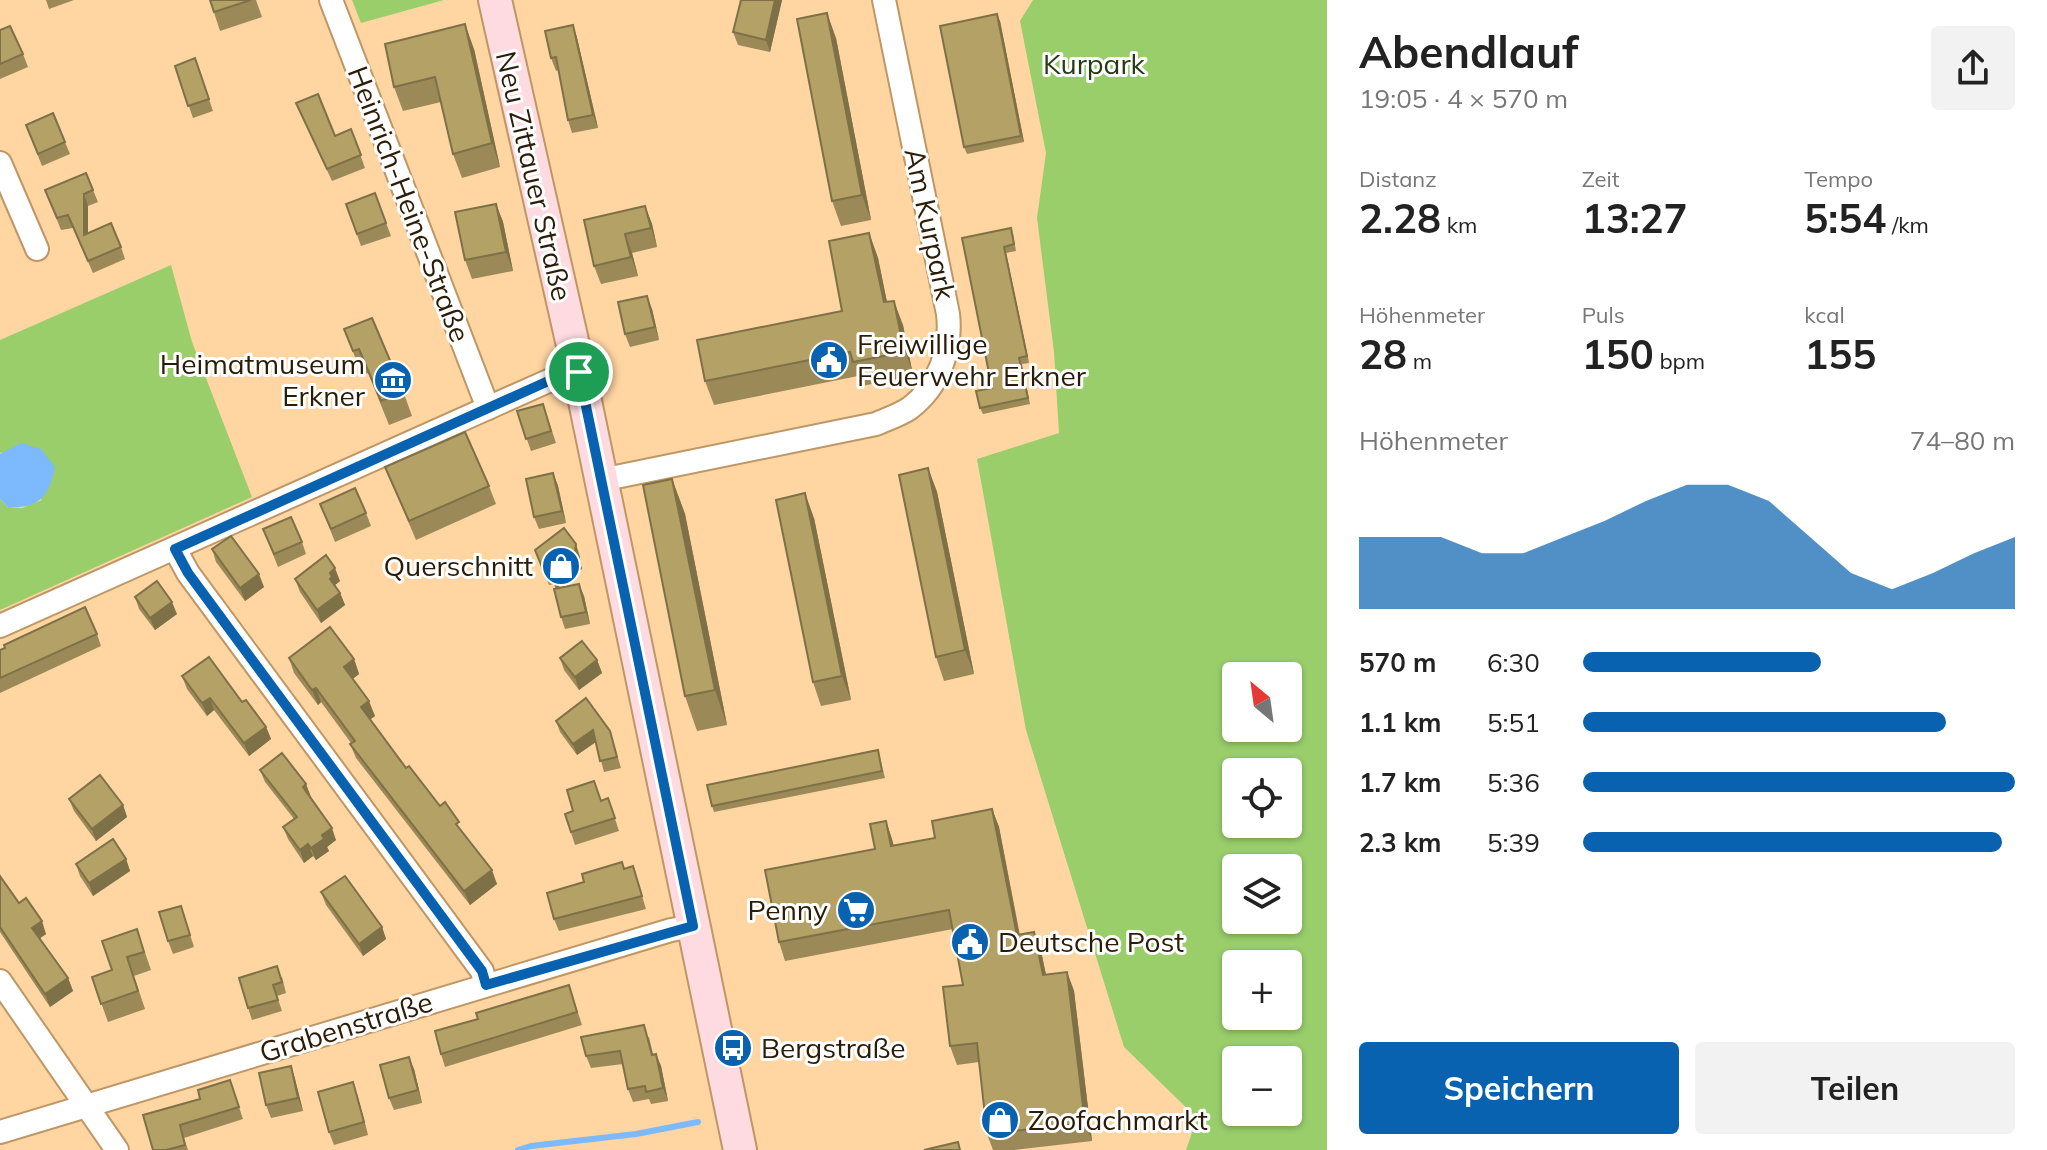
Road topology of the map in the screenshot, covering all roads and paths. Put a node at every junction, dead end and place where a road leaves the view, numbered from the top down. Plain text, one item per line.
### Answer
1 (331, 0) edge
2 (495, 0) edge
3 (884, 0) edge
4 (0, 163) edge
5 (37, 249) dead end
6 (579, 372) junction
7 (488, 408) junction
8 (601, 480) junction
9 (175, 549) junction
10 (0, 626) edge
11 (693, 926) junction
12 (0, 981) edge
13 (486, 985) junction
14 (87, 1105) junction
15 (0, 1132) edge
16 (117, 1150) edge
17 (740, 1150) edge

1 - 7 street, Heinrich-Heine-Straße
2 - 6 main road, Neu Zittauer Straße
3 - 8 street, Am Kurpark
4 - 5 street
6 - 7 street
6 - 8 main road, Neu Zittauer Straße
7 - 9 street
8 - 11 main road, Neu Zittauer Straße
9 - 10 street
9 - 13 street
11 - 13 street, Grabenstraße
11 - 17 main road, Neu Zittauer Straße
12 - 14 street
13 - 14 street, Grabenstraße
14 - 15 street, Grabenstraße
14 - 16 street

